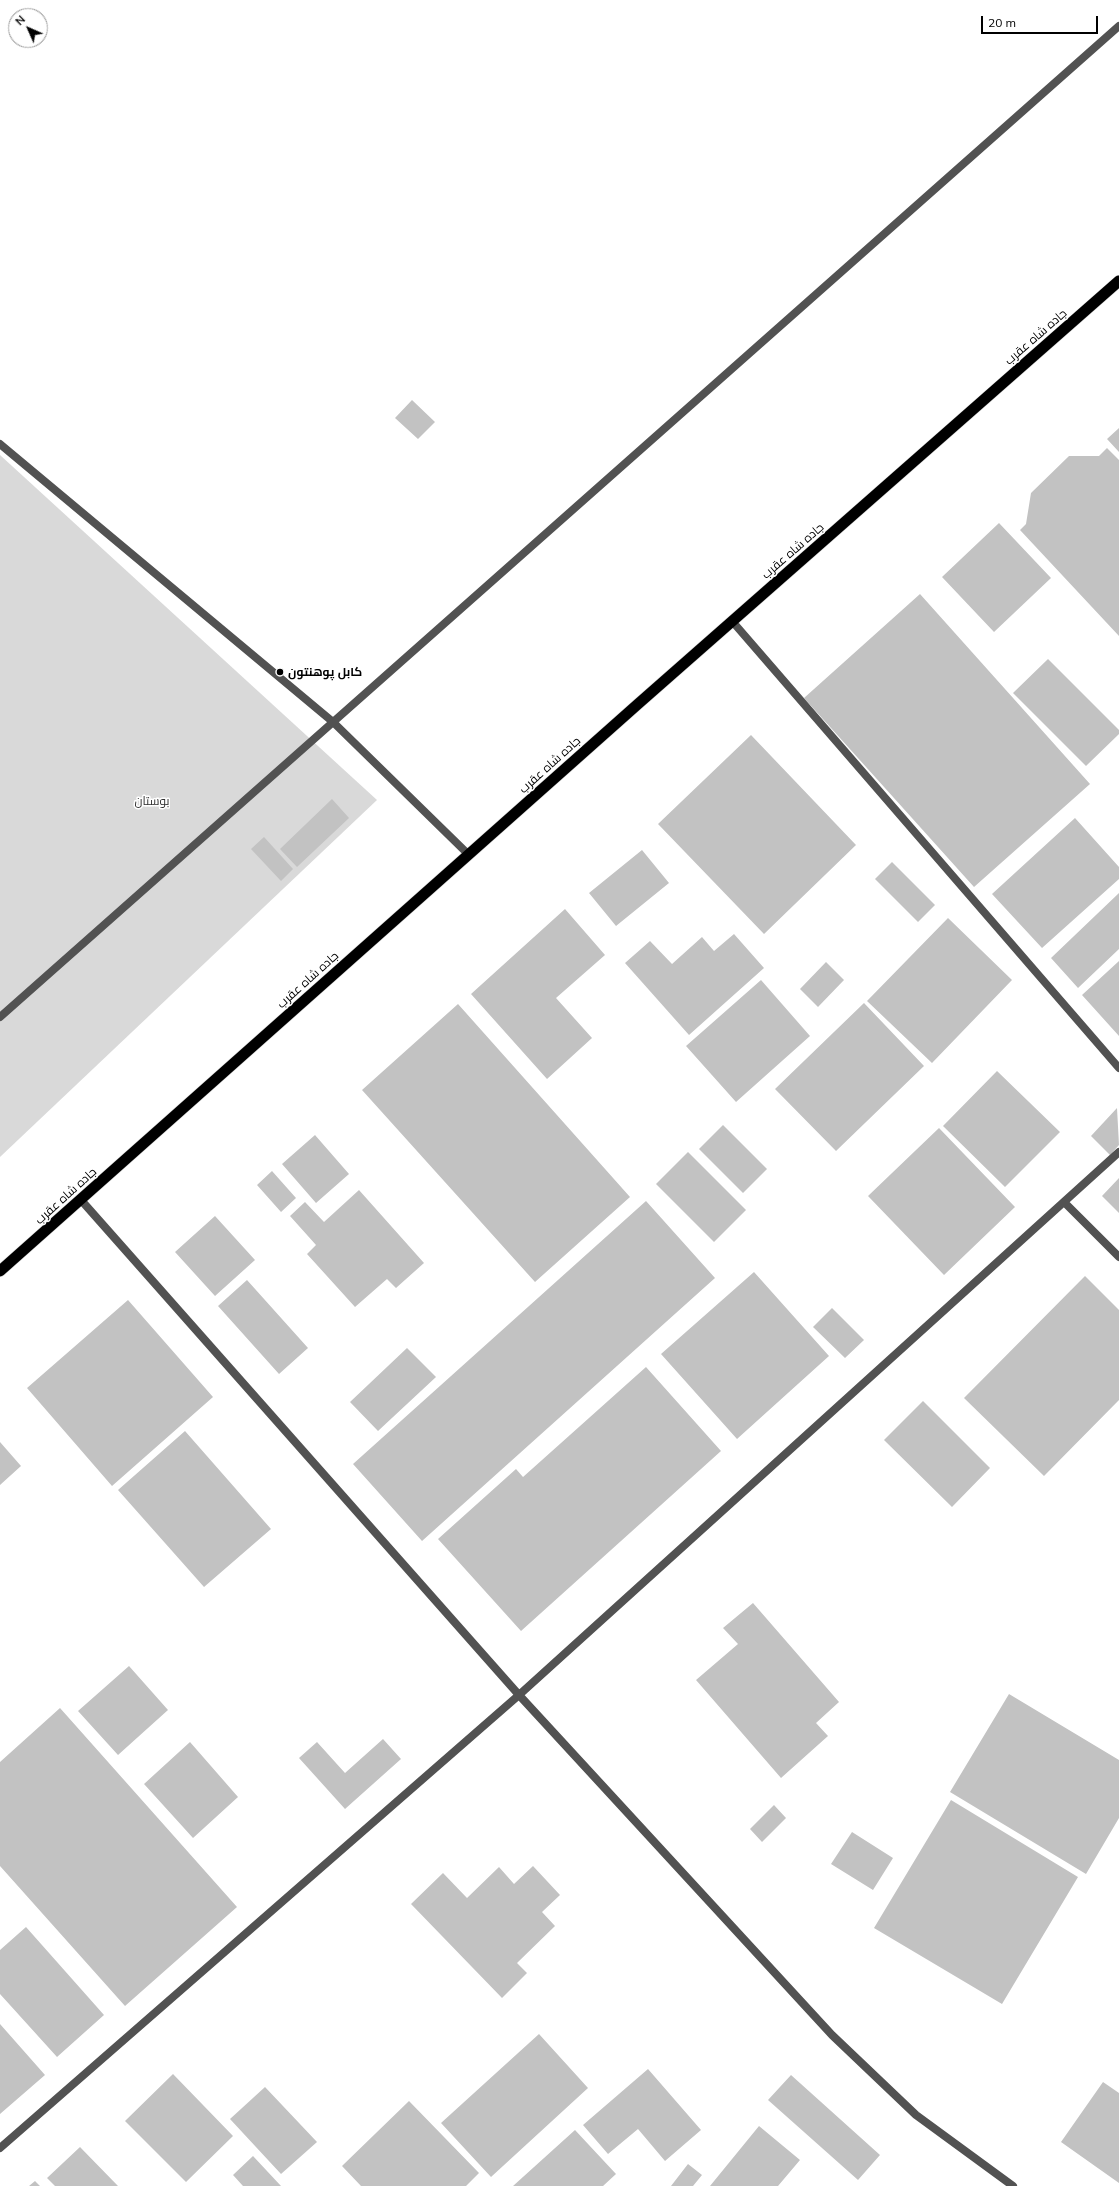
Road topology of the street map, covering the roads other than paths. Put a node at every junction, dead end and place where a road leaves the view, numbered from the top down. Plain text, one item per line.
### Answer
1 (1119, 26) edge
2 (1119, 281) edge
3 (0, 444) edge
4 (732, 621) junction
5 (333, 722) junction
6 (469, 855) junction
7 (0, 1017) edge
8 (1119, 1068) edge
9 (1119, 1152) edge
10 (81, 1200) junction
11 (1065, 1203) junction
12 (1119, 1257) edge
13 (0, 1271) edge
14 (519, 1695) junction
15 (0, 2148) edge
16 (1013, 2186) edge

1 - 5 street
2 - 4 highway, جاده شاه عقرب
3 - 5 street
4 - 6 highway, جاده شاه عقرب
4 - 8 street
5 - 6 street
5 - 7 street
6 - 10 highway, جاده شاه عقرب
9 - 11 street
10 - 13 highway, جاده شاه عقرب
10 - 14 street
11 - 12 street
11 - 14 street
14 - 15 street
14 - 16 street

